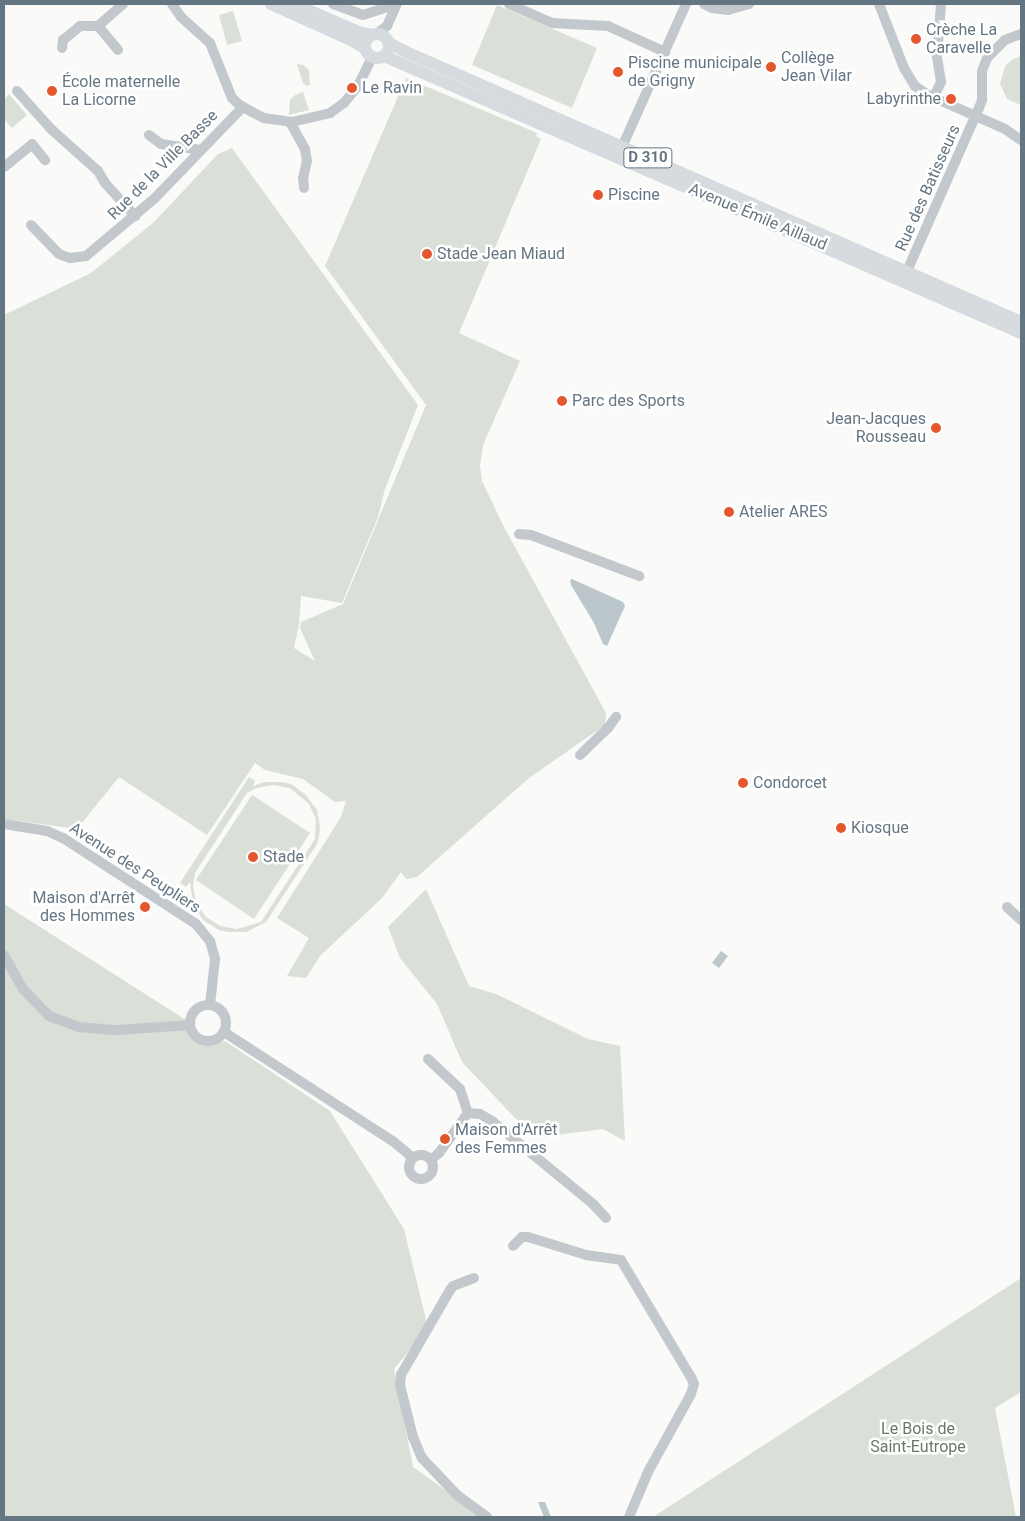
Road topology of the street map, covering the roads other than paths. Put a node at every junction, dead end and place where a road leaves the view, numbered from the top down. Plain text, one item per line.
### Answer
1 (123, 4) edge
2 (172, 4) edge
3 (271, 4) edge
4 (294, 4) edge
5 (333, 4) edge
6 (397, 4) edge
7 (509, 4) edge
8 (686, 4) edge
9 (704, 4) edge
10 (749, 4) edge
11 (879, 4) edge
12 (941, 4) edge
13 (98, 26) junction
14 (387, 26) junction
15 (374, 34) junction
16 (1021, 34) edge
17 (389, 41) junction
18 (62, 48) dead end
19 (118, 50) dead end
20 (665, 52) junction
21 (374, 54) junction
22 (17, 91) dead end
23 (933, 98) junction
24 (243, 107) junction
25 (976, 116) junction
26 (290, 122) junction
27 (149, 135) dead end
28 (1020, 138) edge
29 (622, 147) junction
30 (201, 150) junction
31 (45, 160) dead end
32 (4, 167) edge
33 (304, 188) dead end
34 (135, 216) junction
35 (31, 225) dead end
36 (907, 272) junction
37 (1021, 322) edge
38 (1021, 333) edge
39 (519, 534) dead end
40 (639, 576) dead end
41 (616, 716) dead end
42 (580, 755) dead end
43 (4, 824) edge
44 (1007, 907) dead end
45 (1021, 920) edge
46 (4, 955) edge
47 (210, 1005) junction
48 (190, 1025) junction
49 (224, 1032) junction
50 (428, 1059) dead end
51 (468, 1113) junction
52 (412, 1158) junction
53 (431, 1160) junction
54 (606, 1218) dead end
55 (513, 1246) dead end
56 (474, 1278) dead end
57 (487, 1517) edge
58 (629, 1517) edge

1 - 13 street
2 - 24 street
3 - 21 main road, Avenue Émile Aillaud / D 310
4 - 15 main road
5 - 6 street
6 - 14 street
7 - 20 street
8 - 20 street
9 - 10 street
11 - 23 street
12 - 23 street
13 - 18 street
13 - 19 street
14 - 15 street
14 - 17 street
15 - 17 main road
15 - 21 main road
16 - 25 street, Rue des Batisseurs
17 - 21 main road
17 - 29 main road, Avenue Émile Aillaud / D 310
20 - 29 street
21 - 26 street
21 - 38 main road, Avenue Émile Aillaud / D 310
22 - 34 street
23 - 25 street
24 - 26 street
24 - 30 street, Rue de la Ville Basse
25 - 28 street
25 - 36 street, Rue des Batisseurs
26 - 33 street
27 - 30 street
29 - 36 main road, Avenue Émile Aillaud / D 310
30 - 34 street, Rue de la Ville Basse
31 - 32 street
34 - 35 street, Rue de la Ville Basse
36 - 37 main road, Avenue Émile Aillaud / D 310
39 - 40 street
41 - 42 street
43 - 47 street, Avenue des Peupliers
44 - 45 street
46 - 48 street
47 - 48 street
47 - 49 street
48 - 49 street
49 - 52 street
50 - 51 street
51 - 53 street
51 - 54 street
52 - 53 street
52 - 53 street
55 - 58 street
56 - 57 street

